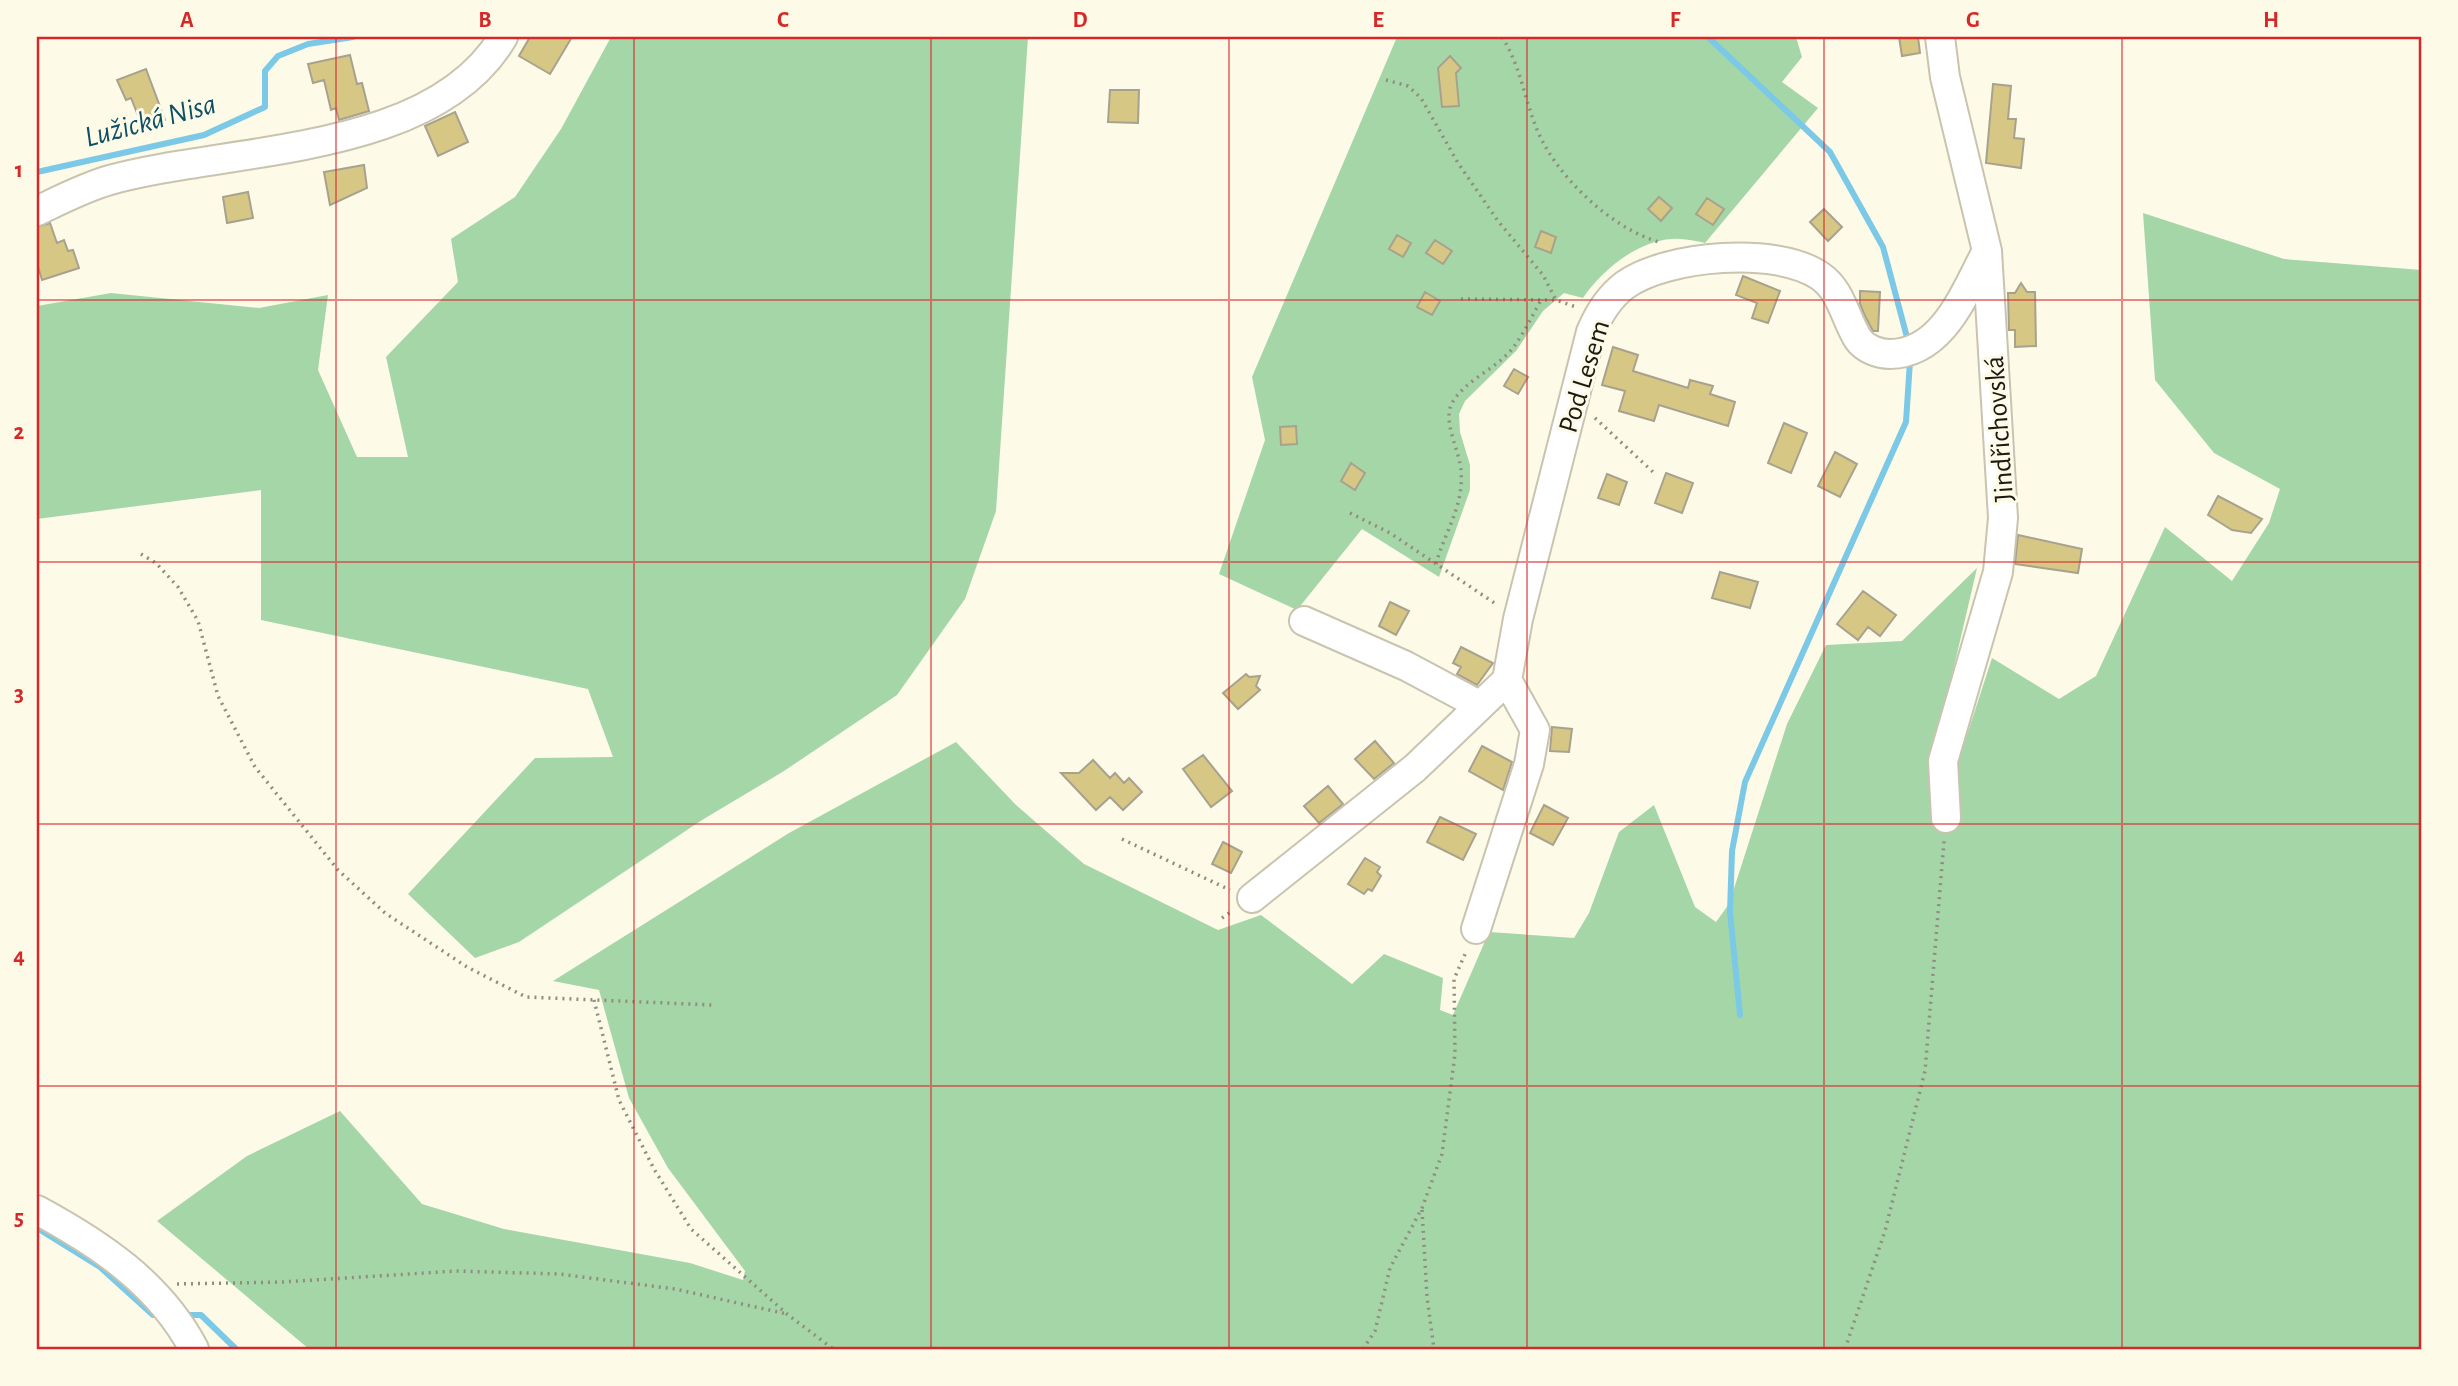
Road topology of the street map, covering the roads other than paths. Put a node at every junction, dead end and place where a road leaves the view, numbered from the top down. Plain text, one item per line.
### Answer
1 (503, 37) edge
2 (1940, 37) edge
3 (37, 211) edge
4 (1987, 251) junction
5 (1304, 621) dead end
6 (1507, 680) junction
7 (1479, 705) junction
8 (1946, 818) road end
9 (1252, 898) road end
10 (1476, 929) road end
11 (37, 1210) edge
12 (194, 1349) edge

1 - 3 street
2 - 4 street, Jindřichovská
4 - 6 street, Pod Lesem
4 - 8 street, Jindřichovská
5 - 7 street
6 - 7 street
6 - 10 street
7 - 9 street
11 - 12 street

